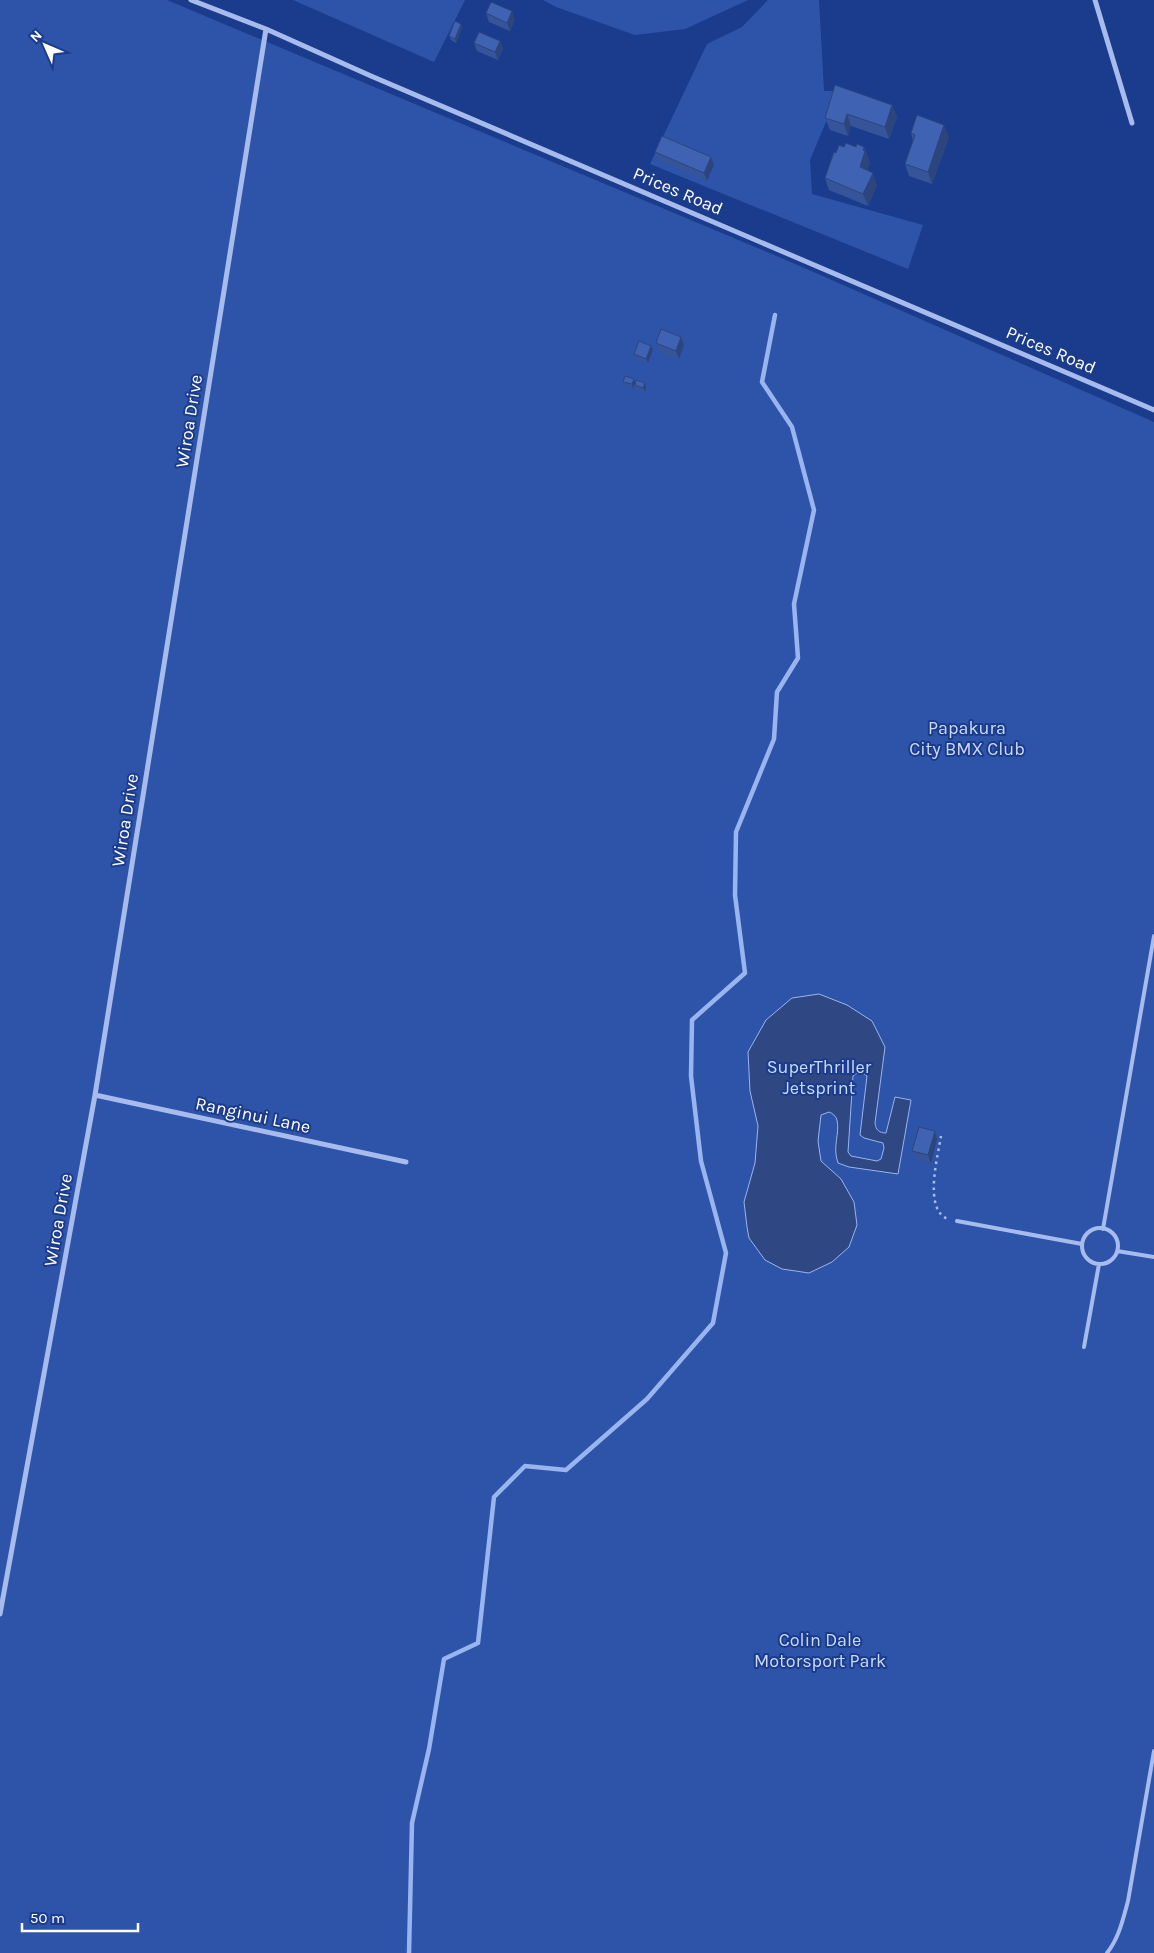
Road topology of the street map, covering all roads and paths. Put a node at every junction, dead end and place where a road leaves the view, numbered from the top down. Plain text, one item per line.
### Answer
1 (191, 0) edge
2 (1095, 0) edge
3 (266, 29) junction
4 (1132, 123) dead end
5 (1154, 410) edge
6 (1154, 936) edge
7 (95, 1095) junction
8 (941, 1136) dead end
9 (406, 1162) dead end
10 (957, 1221) joint
11 (1103, 1229) junction
12 (1082, 1244) junction
13 (1117, 1251) junction
14 (1154, 1257) edge
15 (1099, 1264) junction
16 (1084, 1347) dead end
17 (0, 1614) edge
18 (1154, 1751) edge
19 (1107, 1953) edge

1 - 3 street, Prices Road
2 - 4 street
3 - 5 street, Prices Road
3 - 7 street, Wiroa Drive
6 - 11 lane
7 - 9 street, Ranginui Lane
7 - 17 street, Wiroa Drive
8 - 10 path
10 - 12 lane
11 - 12 lane
11 - 13 lane
12 - 15 lane
13 - 14 lane
13 - 15 lane
15 - 16 lane
18 - 19 lane

